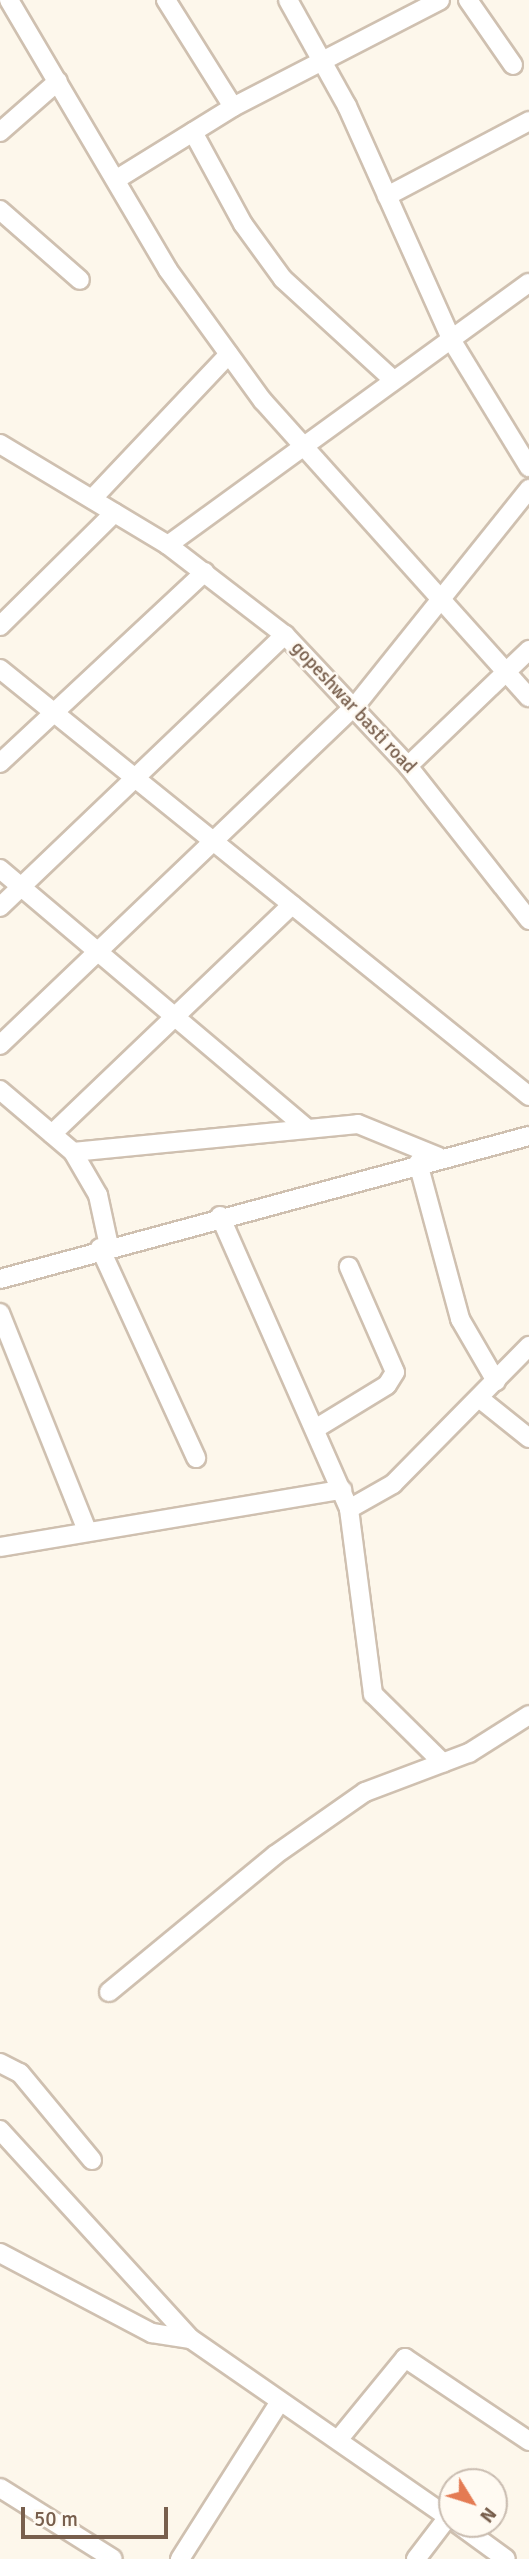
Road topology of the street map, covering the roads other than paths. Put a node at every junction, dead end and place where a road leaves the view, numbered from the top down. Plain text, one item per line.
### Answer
1 (9, 0) edge
2 (166, 0) edge
3 (288, 0) edge
4 (440, 0) edge
5 (468, 0) edge
6 (324, 63) junction
7 (513, 65) dead end
8 (58, 81) junction
9 (233, 107) junction
10 (529, 121) edge
11 (0, 132) edge
12 (193, 132) junction
13 (117, 179) junction
14 (387, 197) junction
15 (0, 210) edge
16 (80, 280) dead end
17 (529, 283) edge
18 (452, 341) junction
19 (229, 354) junction
20 (392, 379) junction
21 (0, 444) edge
22 (300, 446) junction
23 (529, 467) edge
24 (529, 489) edge
25 (92, 499) junction
26 (114, 513) junction
27 (168, 545) junction
28 (205, 572) junction
29 (443, 599) junction
30 (0, 626) edge
31 (285, 635) junction
32 (529, 650) edge
33 (0, 669) edge
34 (506, 671) junction
35 (529, 697) edge
36 (356, 705) junction
37 (53, 713) junction
38 (0, 763) edge
39 (408, 766) junction
40 (136, 777) junction
41 (211, 841) junction
42 (0, 869) edge
43 (22, 887) junction
44 (292, 905) junction
45 (0, 907) edge
46 (529, 920) edge
47 (96, 949) junction
48 (176, 1018) junction
49 (0, 1045) edge
50 (0, 1090) edge
51 (529, 1096) edge
52 (306, 1128) junction
53 (52, 1134) junction
54 (529, 1136) edge
55 (73, 1152) junction
56 (439, 1157) junction
57 (418, 1163) junction
58 (220, 1216) junction
59 (104, 1247) junction
60 (349, 1267) dead end
61 (0, 1279) edge
62 (0, 1312) edge
63 (529, 1346) edge
64 (496, 1381) junction
65 (479, 1398) junction
66 (315, 1429) junction
67 (529, 1438) edge
68 (196, 1458) dead end
69 (342, 1490) junction
70 (349, 1509) junction
71 (88, 1530) junction
72 (0, 1547) edge
73 (529, 1715) edge
74 (443, 1763) junction
75 (109, 1992) dead end
76 (1, 2058) edge
77 (0, 2130) edge
78 (92, 2160) dead end
79 (0, 2253) edge
80 (191, 2339) junction
81 (279, 2403) junction
82 (338, 2440) junction
83 (529, 2441) edge
84 (0, 2488) edge
85 (438, 2510) edge
86 (438, 2536) edge
87 (477, 2538) edge
88 (113, 2559) edge
89 (180, 2559) edge
90 (416, 2559) edge
91 (506, 2559) edge

1 - 8 street
2 - 9 street
3 - 6 street
4 - 6 street
5 - 7 street
6 - 9 street
6 - 14 street
8 - 11 street
8 - 13 street
9 - 12 street
10 - 14 street
12 - 13 street
12 - 20 street
13 - 19 street
14 - 18 street
15 - 16 street
17 - 18 street
18 - 20 street
18 - 23 street
19 - 22 street
19 - 25 street
20 - 22 street
21 - 25 street, gopeshwar basti road
22 - 27 street
22 - 29 street
24 - 29 street
25 - 26 street, gopeshwar basti road
26 - 27 street, gopeshwar basti road
26 - 30 street
27 - 28 street, gopeshwar basti road
28 - 31 street, gopeshwar basti road
28 - 37 street
29 - 34 street
29 - 36 street
31 - 36 street, gopeshwar basti road
31 - 40 street
32 - 34 street
33 - 37 street
34 - 35 street
34 - 39 street
36 - 39 street, gopeshwar basti road
36 - 41 street
37 - 38 street
37 - 40 street
39 - 46 street, gopeshwar basti road
40 - 41 street
40 - 43 street
41 - 44 street
41 - 47 street
42 - 43 street
43 - 45 street
43 - 47 street
44 - 48 street
44 - 51 street
47 - 48 street
47 - 49 street
48 - 52 street
48 - 53 street
50 - 53 street
52 - 55 street
52 - 56 street
53 - 55 street
54 - 56 street
55 - 59 street
56 - 57 street
57 - 58 street
57 - 64 street
58 - 59 street
58 - 66 street
59 - 61 street
59 - 68 street
60 - 66 street
62 - 71 street
63 - 64 street
64 - 65 street
65 - 67 street
65 - 70 street
66 - 69 street
69 - 70 street
69 - 71 street
70 - 74 street
71 - 72 street
73 - 74 street
74 - 75 street
76 - 78 street
77 - 80 street
79 - 80 street
80 - 81 street
81 - 82 street
81 - 89 street
82 - 83 street
82 - 85 street
84 - 88 street
86 - 90 street
87 - 91 street

